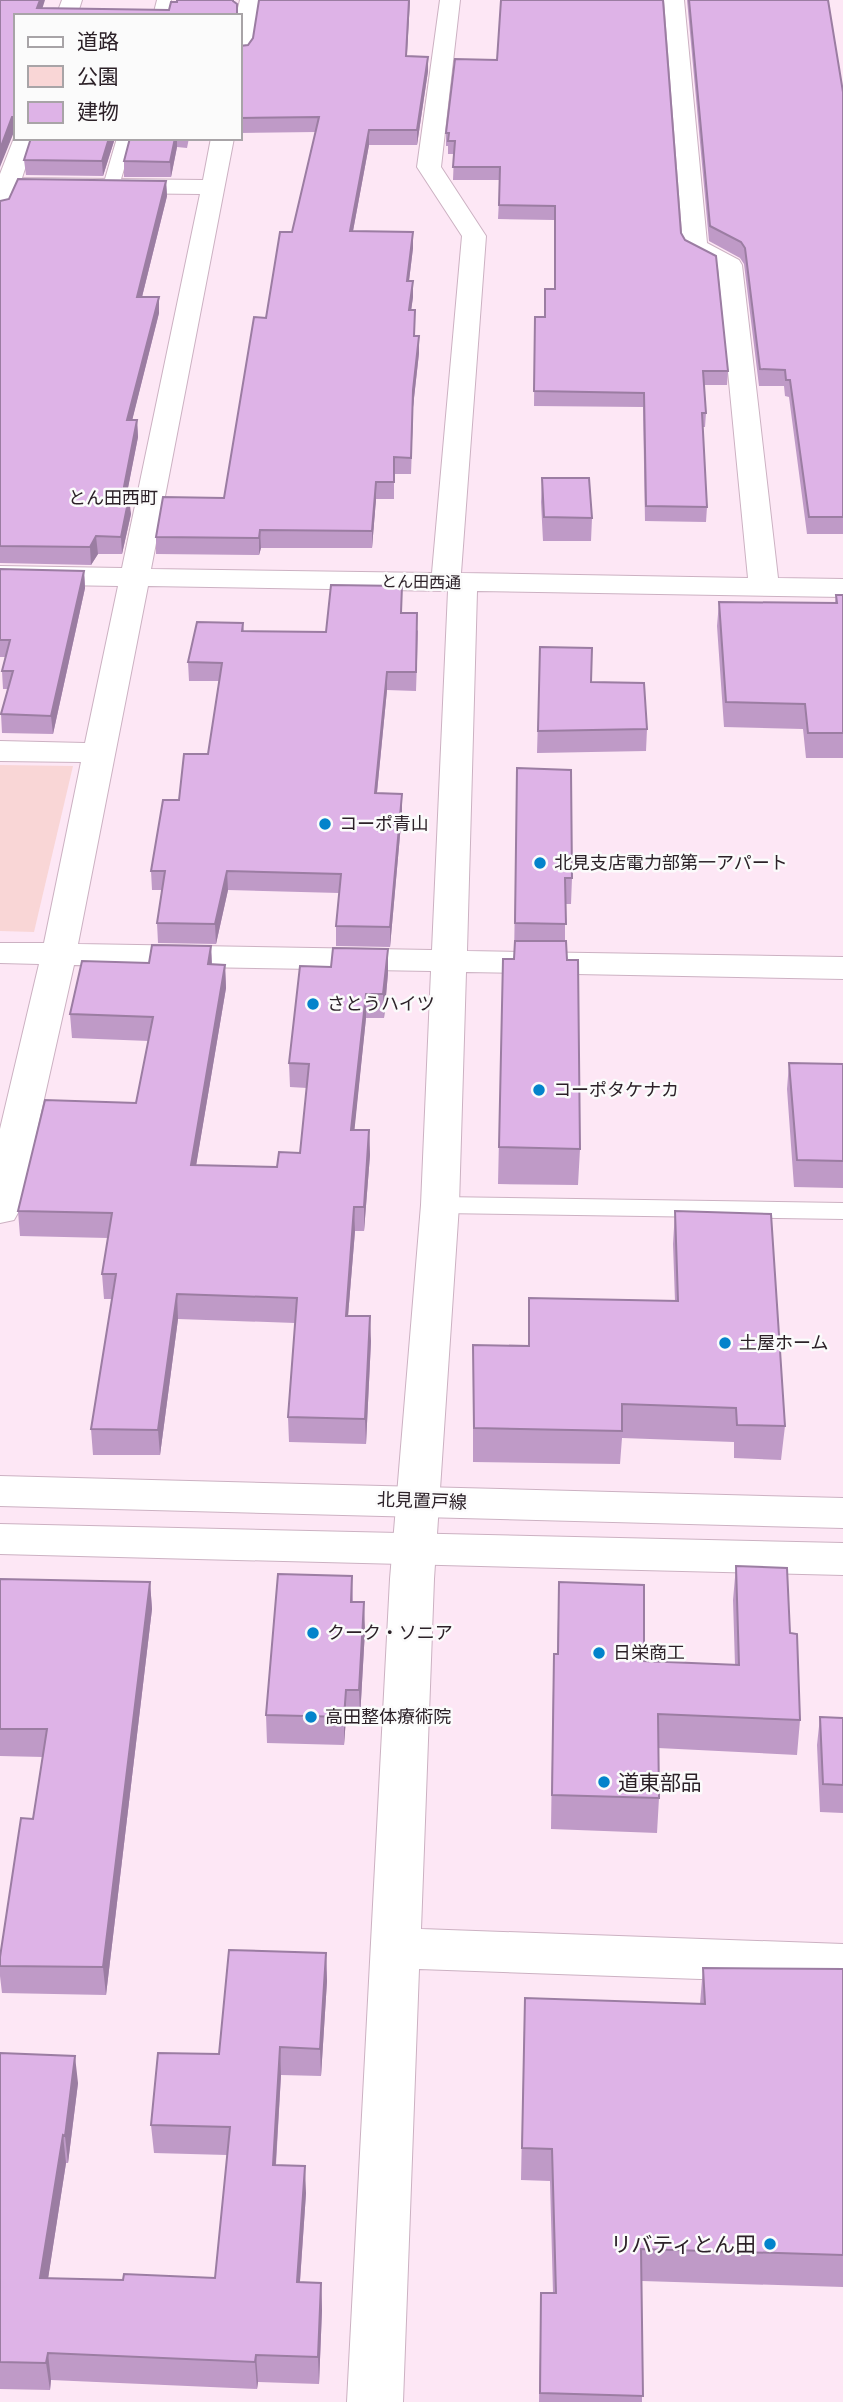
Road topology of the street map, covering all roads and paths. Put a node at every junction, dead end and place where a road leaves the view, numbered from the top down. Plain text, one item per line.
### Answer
1 (250, 0) edge
2 (450, 0) edge
3 (674, 0) edge
4 (242, 41) edge
5 (23, 140) edge
6 (124, 140) edge
7 (223, 140) edge
8 (8, 185) junction
9 (111, 186) junction
10 (214, 187) junction
11 (0, 208) edge
12 (0, 575) edge
13 (135, 578) junction
14 (455, 582) junction
15 (764, 587) junction
16 (843, 588) edge
17 (0, 751) edge
18 (98, 753) junction
19 (0, 953) edge
20 (59, 954) junction
21 (450, 960) junction
22 (843, 968) edge
23 (2, 1198) edge
24 (440, 1205) junction
25 (843, 1211) edge
26 (0, 1491) edge
27 (843, 1513) edge
28 (415, 1524) junction
29 (0, 1539) edge
30 (843, 1559) edge
31 (395, 1948) junction
32 (843, 1964) edge
33 (375, 2402) edge

1 - 4 street
2 - 14 street
3 - 15 street
5 - 8 street
6 - 9 lane
7 - 10 street
8 - 9 street
8 - 11 street
9 - 10 street
10 - 13 street
12 - 13 street, とん田西通
13 - 14 street, とん田西通
13 - 18 street
14 - 15 street, とん田西通
14 - 21 street
15 - 16 street, とん田西通
17 - 18 street
18 - 20 street
19 - 20 street
20 - 21 street
20 - 23 street
21 - 22 street
21 - 24 street
24 - 25 lane
24 - 28 street
26 - 28 street, 北見置戸線
27 - 28 street, 北見置戸線
28 - 29 street, 北見置戸線
28 - 30 street, 北見置戸線
28 - 31 street
31 - 32 street
31 - 33 street

